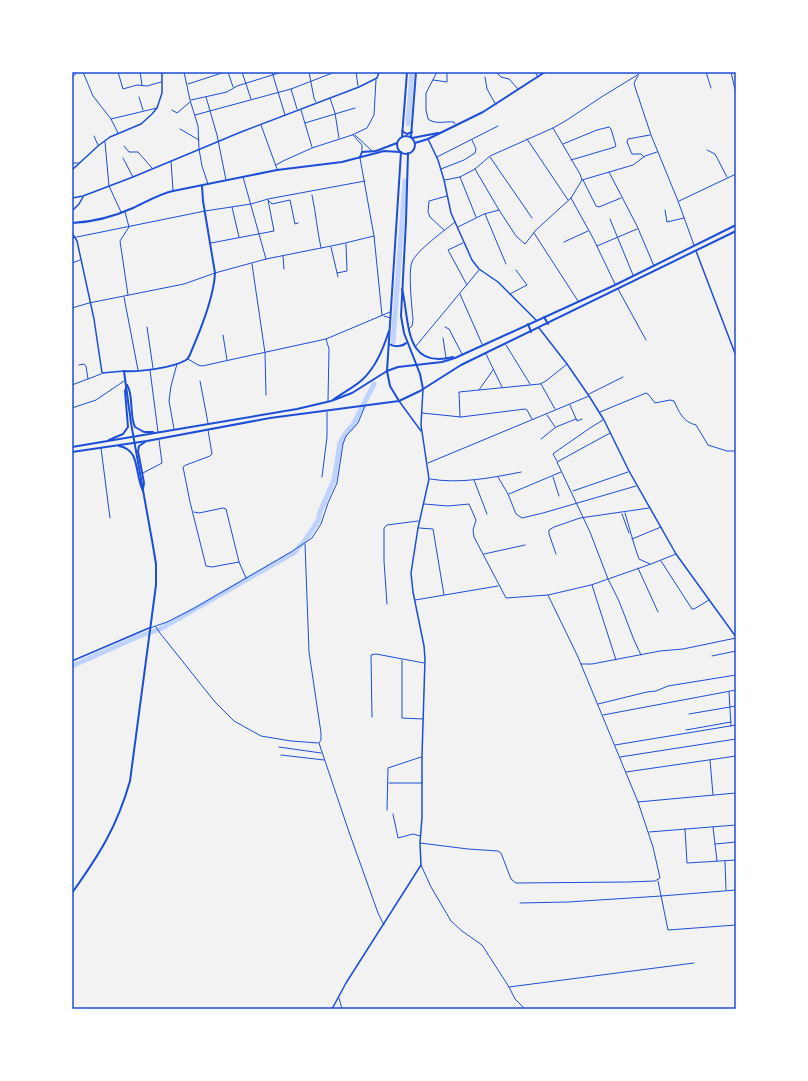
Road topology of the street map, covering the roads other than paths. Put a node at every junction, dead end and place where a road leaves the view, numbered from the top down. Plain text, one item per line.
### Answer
1 (77, 72) edge
2 (83, 72) edge
3 (118, 72) edge
4 (140, 72) edge
5 (162, 72) edge
6 (184, 72) edge
7 (225, 72) edge
8 (228, 72) edge
9 (242, 72) edge
10 (272, 72) edge
11 (282, 72) edge
12 (309, 72) edge
13 (335, 72) edge
14 (356, 72) edge
15 (379, 72) edge
16 (407, 72) edge
17 (416, 72) edge
18 (436, 72) edge
19 (447, 72) edge
20 (496, 72) edge
21 (535, 72) edge
22 (545, 72) edge
23 (642, 72) edge
24 (706, 72) edge
25 (731, 72) edge
26 (639, 74) junction
27 (273, 75) junction
28 (485, 77) dead end
29 (538, 77) junction
30 (72, 78) edge
31 (377, 78) junction
32 (433, 80) junction
33 (162, 82) junction
34 (310, 82) junction
35 (246, 83) junction
36 (187, 84) junction
37 (142, 86) junction
38 (359, 87) junction
39 (234, 88) junction
40 (711, 88) dead end
41 (291, 89) junction
42 (519, 90) junction
43 (278, 92) junction
44 (736, 94) edge
45 (139, 97) dead end
46 (206, 97) junction
47 (330, 97) junction
48 (251, 99) junction
49 (190, 101) junction
50 (316, 103) junction
51 (496, 105) junction
52 (158, 108) junction
53 (355, 108) dead end
54 (143, 110) junction
55 (172, 110) dead end
56 (210, 110) junction
57 (301, 110) junction
58 (298, 111) junction
59 (335, 113) junction
60 (195, 114) junction
61 (286, 115) junction
62 (111, 119) junction
63 (305, 123) junction
64 (261, 124) junction
65 (456, 125) junction
66 (498, 126) dead end
67 (180, 128) dead end
68 (553, 128) junction
69 (402, 132) junction
70 (412, 132) junction
71 (118, 133) junction
72 (441, 133) junction
73 (353, 134) junction
74 (651, 135) junction
75 (94, 136) dead end
76 (402, 136) junction
77 (339, 138) junction
78 (412, 138) junction
79 (428, 139) junction
80 (527, 139) junction
81 (472, 140) junction
82 (104, 141) junction
83 (199, 141) junction
84 (218, 141) junction
85 (397, 143) junction
86 (415, 143) junction
87 (391, 145) junction
88 (562, 145) junction
89 (98, 146) junction
90 (124, 146) dead end
91 (366, 146) junction
92 (312, 148) junction
93 (363, 148) junction
94 (199, 149) junction
95 (389, 150) junction
96 (707, 150) dead end
97 (374, 151) junction
98 (362, 152) junction
99 (400, 152) junction
100 (658, 152) junction
101 (408, 154) junction
102 (490, 156) junction
103 (360, 157) junction
104 (644, 157) junction
105 (123, 158) dead end
106 (437, 158) junction
107 (171, 160) junction
108 (571, 160) junction
109 (401, 161) junction
110 (409, 162) junction
111 (72, 163) edge
112 (80, 163) junction
113 (276, 165) junction
114 (152, 169) junction
115 (440, 169) junction
116 (475, 169) junction
117 (72, 170) edge
118 (277, 170) junction
119 (609, 172) junction
120 (736, 174) edge
121 (243, 176) junction
122 (133, 177) junction
123 (460, 177) junction
124 (728, 178) junction
125 (226, 180) junction
126 (444, 180) junction
127 (582, 180) junction
128 (365, 181) junction
129 (208, 185) junction
130 (109, 186) junction
131 (202, 186) junction
132 (173, 191) junction
133 (312, 195) dead end
134 (84, 196) junction
135 (447, 196) junction
136 (72, 198) edge
137 (571, 198) junction
138 (622, 198) junction
139 (268, 200) junction
140 (569, 201) junction
141 (678, 201) junction
142 (251, 204) junction
143 (232, 207) junction
144 (499, 210) junction
145 (665, 210) dead end
146 (72, 211) edge
147 (205, 211) junction
148 (125, 212) junction
149 (121, 213) junction
150 (485, 214) junction
151 (476, 218) junction
152 (532, 218) dead end
153 (684, 218) junction
154 (610, 219) dead end
155 (455, 222) junction
156 (72, 223) edge
157 (298, 223) dead end
158 (736, 225) edge
159 (129, 227) junction
160 (457, 228) junction
161 (638, 229) junction
162 (445, 230) junction
163 (588, 231) junction
164 (736, 231) edge
165 (72, 233) edge
166 (533, 233) junction
167 (260, 234) junction
168 (374, 236) junction
169 (75, 237) junction
170 (72, 238) edge
171 (239, 238) junction
172 (617, 238) junction
173 (464, 242) junction
174 (564, 242) dead end
175 (211, 243) junction
176 (346, 243) junction
177 (694, 245) junction
178 (597, 246) junction
179 (331, 247) junction
180 (321, 249) junction
181 (696, 250) junction
182 (283, 256) junction
183 (266, 259) junction
184 (80, 260) junction
185 (72, 263) edge
186 (252, 263) junction
187 (506, 264) dead end
188 (654, 266) junction
189 (284, 269) dead end
190 (479, 269) junction
191 (516, 270) dead end
192 (215, 273) junction
193 (337, 273) junction
194 (633, 275) junction
195 (338, 277) dead end
196 (466, 285) junction
197 (615, 285) junction
198 (402, 287) junction
199 (618, 288) junction
200 (459, 293) junction
201 (510, 294) junction
202 (128, 295) junction
203 (124, 296) junction
204 (578, 301) junction
205 (90, 303) junction
206 (72, 308) edge
207 (390, 312) junction
208 (383, 316) junction
209 (544, 317) junction
210 (390, 318) junction
211 (536, 320) junction
212 (390, 324) junction
213 (528, 324) junction
214 (548, 324) junction
215 (147, 327) dead end
216 (445, 327) dead end
217 (539, 328) junction
218 (408, 329) junction
219 (531, 332) junction
220 (223, 335) dead end
221 (443, 338) dead end
222 (326, 339) junction
223 (646, 340) dead end
224 (407, 343) junction
225 (389, 344) junction
226 (505, 344) junction
227 (483, 345) junction
228 (415, 347) junction
229 (265, 353) junction
230 (486, 354) junction
231 (461, 355) junction
232 (736, 356) edge
233 (188, 358) junction
234 (446, 359) junction
235 (227, 360) junction
236 (177, 363) junction
237 (416, 364) junction
238 (567, 364) junction
239 (79, 365) dead end
240 (151, 369) junction
241 (493, 370) junction
242 (124, 371) junction
243 (387, 371) junction
244 (138, 372) junction
245 (102, 374) junction
246 (623, 377) dead end
247 (88, 379) junction
248 (126, 380) junction
249 (200, 381) dead end
250 (541, 383) junction
251 (530, 384) junction
252 (72, 385) edge
253 (127, 385) junction
254 (502, 388) junction
255 (422, 389) junction
256 (479, 390) junction
257 (266, 395) dead end
258 (589, 395) junction
259 (329, 401) junction
260 (399, 401) junction
261 (570, 404) junction
262 (365, 405) junction
263 (72, 408) edge
264 (326, 410) junction
265 (556, 410) junction
266 (421, 413) junction
267 (600, 413) junction
268 (547, 414) junction
269 (460, 417) junction
270 (576, 419) junction
271 (582, 419) dead end
272 (532, 420) junction
273 (604, 420) junction
274 (208, 423) junction
275 (556, 427) junction
276 (174, 429) junction
277 (208, 429) junction
278 (611, 432) junction
279 (159, 433) junction
280 (422, 433) junction
281 (159, 438) junction
282 (542, 439) dead end
283 (147, 441) junction
284 (106, 442) junction
285 (116, 446) junction
286 (72, 447) edge
287 (101, 448) junction
288 (736, 451) edge
289 (72, 452) edge
290 (557, 462) junction
291 (427, 463) junction
292 (629, 471) junction
293 (521, 472) dead end
294 (561, 472) junction
295 (142, 473) junction
296 (553, 476) junction
297 (322, 477) dead end
298 (498, 477) junction
299 (429, 479) junction
300 (473, 480) junction
301 (637, 486) junction
302 (143, 490) junction
303 (572, 492) junction
304 (508, 494) junction
305 (559, 496) dead end
306 (577, 503) junction
307 (423, 504) junction
308 (649, 508) junction
309 (193, 512) junction
310 (625, 512) junction
311 (622, 513) junction
312 (487, 514) dead end
313 (110, 518) dead end
314 (583, 518) junction
315 (420, 521) junction
316 (418, 528) junction
317 (661, 528) junction
318 (630, 533) junction
319 (632, 539) junction
320 (305, 544) junction
321 (525, 545) dead end
322 (483, 554) junction
323 (556, 554) dead end
324 (676, 554) junction
325 (661, 560) junction
326 (239, 562) junction
327 (651, 564) junction
328 (638, 568) junction
329 (246, 578) junction
330 (608, 579) junction
331 (591, 585) junction
332 (498, 586) junction
333 (548, 595) junction
334 (444, 596) junction
335 (414, 600) junction
336 (709, 600) junction
337 (388, 604) dead end
338 (658, 612) dead end
339 (156, 626) junction
340 (150, 629) junction
341 (736, 638) edge
342 (736, 651) edge
343 (641, 655) junction
344 (712, 656) dead end
345 (402, 660) junction
346 (616, 660) junction
347 (72, 661) edge
348 (425, 663) junction
349 (581, 664) junction
350 (736, 675) edge
351 (736, 690) edge
352 (729, 692) junction
353 (598, 704) junction
354 (736, 706) edge
355 (729, 707) junction
356 (689, 714) dead end
357 (602, 715) junction
358 (372, 717) dead end
359 (423, 719) junction
360 (731, 722) junction
361 (736, 725) edge
362 (731, 726) junction
363 (686, 730) dead end
364 (736, 739) edge
365 (319, 743) junction
366 (615, 745) junction
367 (279, 747) dead end
368 (322, 753) junction
369 (281, 756) dead end
370 (422, 756) junction
371 (736, 756) edge
372 (620, 757) junction
373 (710, 759) junction
374 (325, 760) junction
375 (626, 772) junction
376 (422, 783) junction
377 (388, 784) junction
378 (736, 793) edge
379 (713, 795) junction
380 (638, 802) junction
381 (387, 810) dead end
382 (393, 814) dead end
383 (736, 825) edge
384 (714, 827) junction
385 (685, 829) junction
386 (648, 832) junction
387 (420, 836) junction
388 (736, 842) edge
389 (420, 843) junction
390 (715, 844) junction
391 (736, 860) edge
392 (717, 861) junction
393 (726, 861) junction
394 (421, 865) junction
395 (658, 880) junction
396 (726, 890) junction
397 (736, 890) edge
398 (72, 893) edge
399 (661, 896) junction
400 (520, 903) dead end
401 (384, 925) junction
402 (736, 925) edge
403 (694, 963) dead end
404 (509, 987) junction
405 (339, 998) junction
406 (332, 1009) edge
407 (342, 1009) edge
408 (525, 1009) edge

1 - 30 street
2 - 62 street
3 - 37 street
4 - 37 street
5 - 33 street
6 - 36 street
7 - 36 street
8 - 39 street
9 - 35 street
10 - 27 street
11 - 27 street
12 - 34 street
13 - 34 street
14 - 38 street
15 - 31 street
16 - 69 main road
17 - 70 main road
18 - 32 street
19 - 32 street
20 - 42 street
21 - 29 street
22 - 29 main road
23 - 26 street
24 - 40 street
25 - 44 street
26 - 68 street
26 - 74 street
27 - 35 street
27 - 43 street
28 - 51 street
29 - 42 main road
31 - 38 street
31 - 73 street
32 - 65 street
33 - 37 street
33 - 52 street
34 - 41 street
34 - 50 street
35 - 39 street
35 - 48 street
36 - 49 street
38 - 47 street
39 - 46 street
41 - 43 street
41 - 58 street
42 - 51 main road
43 - 48 street
43 - 61 street
45 - 54 street
46 - 49 street
46 - 56 street
47 - 50 street
47 - 59 street
48 - 56 street
49 - 55 street
49 - 60 street
50 - 57 street
51 - 65 main road
52 - 54 street
52 - 71 street
53 - 59 street
54 - 62 street
56 - 60 street
56 - 84 street
57 - 58 street
57 - 63 street
58 - 61 street
59 - 63 street
59 - 77 street
60 - 83 street
61 - 64 street
62 - 71 street
63 - 92 street
64 - 84 street
64 - 113 street
65 - 72 main road
66 - 81 street
67 - 83 street
68 - 80 street
68 - 88 street
69 - 70 main road
69 - 76 main road
70 - 78 main road
71 - 82 street
72 - 78 main road
72 - 79 main road
73 - 77 street
73 - 91 street
73 - 93 street
74 - 100 street
74 - 104 street
75 - 89 street
76 - 78 main road
76 - 85 main road
77 - 92 street
78 - 86 main road
79 - 86 main road
79 - 106 street
80 - 102 street
80 - 140 street
81 - 106 street
81 - 115 street
82 - 89 street
82 - 130 street
83 - 94 street
84 - 94 street
84 - 125 street
85 - 87 main road
85 - 99 main road
86 - 101 main road
87 - 95 main road
87 - 97 main road
88 - 108 street
88 - 108 street
89 - 112 street
90 - 114 street
91 - 93 street
91 - 97 street
92 - 113 street
93 - 98 street
94 - 107 street
94 - 129 street
95 - 99 main road
95 - 103 main road
96 - 124 street
97 - 98 main road
98 - 103 main road
99 - 101 main road
99 - 109 main road
100 - 104 street
100 - 141 street
101 - 110 main road
102 - 116 street
102 - 152 street
103 - 118 main road
103 - 128 street
104 - 119 street
105 - 122 street
106 - 115 street
107 - 114 street
107 - 132 street
108 - 127 street
109 - 110 main road
109 - 207 main road
110 - 198 main road
111 - 112 street
112 - 117 street
113 - 118 street
114 - 122 street
115 - 126 street
116 - 123 street
116 - 144 street
118 - 121 main road
119 - 127 street
119 - 138 street
120 - 124 street
121 - 125 main road
121 - 142 street
122 - 130 street
123 - 126 street
123 - 151 street
124 - 141 street
125 - 129 main road
126 - 135 street
127 - 137 street
127 - 138 street
128 - 139 street
128 - 168 street
129 - 131 main road
130 - 134 street
130 - 149 street
131 - 132 main road
131 - 147 main road
132 - 148 main road
133 - 180 street
134 - 136 street
134 - 146 street
135 - 155 street
135 - 162 street
137 - 140 street
137 - 163 street
138 - 161 street
139 - 142 street
139 - 157 street
139 - 167 street
140 - 166 street
141 - 153 street
142 - 143 street
142 - 167 street
143 - 147 street
143 - 171 street
144 - 150 street
144 - 166 street
145 - 153 street
147 - 159 street
147 - 175 main road
148 - 149 main road
148 - 159 street
149 - 156 main road
150 - 151 street
150 - 187 street
151 - 160 street
153 - 177 street
154 - 172 street
155 - 160 street
155 - 162 street
158 - 177 main road
159 - 169 street
159 - 202 street
160 - 173 street
161 - 172 street
161 - 188 street
162 - 218 street
163 - 174 street
163 - 178 street
164 - 181 main road
165 - 169 street
166 - 204 street
167 - 171 street
167 - 183 street
168 - 176 street
168 - 208 street
169 - 170 street
169 - 184 street
171 - 175 street
172 - 178 street
172 - 194 street
173 - 190 street
173 - 196 street
175 - 192 main road
176 - 179 street
176 - 193 street
177 - 188 main road
178 - 197 street
179 - 180 street
179 - 193 street
180 - 182 street
181 - 199 main road
181 - 232 street
182 - 183 street
182 - 189 street
183 - 186 street
184 - 185 street
184 - 205 street
186 - 192 street
186 - 229 street
188 - 194 main road
190 - 196 street
190 - 201 street
191 - 201 street
192 - 202 street
192 - 233 main road
193 - 195 street
194 - 197 main road
196 - 200 street
197 - 204 main road
198 - 218 main road
198 - 224 main road
199 - 214 main road
199 - 223 street
200 - 227 street
200 - 228 street
201 - 211 street
202 - 203 street
203 - 205 street
203 - 244 street
204 - 209 main road
205 - 206 street
205 - 245 street
207 - 208 street
207 - 210 main road
208 - 210 street
208 - 222 street
209 - 211 main road
209 - 214 main road
210 - 212 main road
211 - 213 main road
212 - 225 main road
212 - 259 main road
213 - 219 main road
213 - 227 main road
214 - 217 main road
215 - 240 street
216 - 231 street
217 - 219 main road
217 - 238 street
218 - 228 main road
219 - 226 main road
220 - 235 street
221 - 234 street
222 - 229 street
222 - 259 street
224 - 225 main road
224 - 237 main road
225 - 243 main road
226 - 230 main road
226 - 251 street
227 - 231 main road
228 - 234 main road
229 - 235 street
229 - 257 street
230 - 241 street
230 - 255 main road
231 - 234 main road
231 - 237 main road
233 - 235 street
233 - 236 main road
236 - 240 main road
236 - 276 street
237 - 243 main road
237 - 255 main road
238 - 250 street
238 - 258 street
239 - 247 street
240 - 244 main road
240 - 279 street
241 - 254 street
241 - 256 street
242 - 244 main road
242 - 245 street
242 - 248 main road
243 - 259 main road
243 - 260 main road
245 - 247 street
246 - 258 street
247 - 252 street
248 - 253 main road
248 - 263 street
249 - 274 street
250 - 251 street
250 - 265 street
251 - 254 street
253 - 279 main road
253 - 284 main road
253 - 302 main road
254 - 256 street
255 - 260 main road
255 - 266 street
256 - 269 street
258 - 261 street
258 - 267 street
259 - 274 main road
260 - 262 main road
260 - 280 street
261 - 265 street
261 - 270 street
262 - 264 main road
262 - 320 street
264 - 277 main road
264 - 297 street
265 - 268 street
266 - 269 street
266 - 280 street
267 - 273 street
267 - 288 street
268 - 272 street
268 - 275 street
269 - 272 street
270 - 271 street
270 - 275 street
272 - 291 street
273 - 278 street
273 - 290 street
274 - 276 main road
275 - 282 street
276 - 279 main road
277 - 281 main road
277 - 309 street
278 - 290 street
278 - 292 street
279 - 284 main road
280 - 291 street
281 - 283 main road
281 - 295 street
283 - 285 main road
283 - 295 main road
284 - 286 main road
285 - 287 main road
285 - 302 main road
287 - 289 main road
287 - 313 street
290 - 294 street
291 - 299 street
292 - 301 street
292 - 303 street
293 - 298 street
294 - 296 street
294 - 303 street
295 - 302 main road
296 - 304 street
296 - 305 street
298 - 300 street
298 - 304 street
299 - 300 street
299 - 307 street
300 - 312 street
301 - 306 street
301 - 308 street
302 - 340 main road
303 - 306 street
304 - 306 street
306 - 314 street
307 - 315 street
307 - 322 street
308 - 310 street
308 - 317 street
309 - 326 street
309 - 326 street
310 - 311 street
310 - 318 street
311 - 314 street
311 - 318 street
314 - 323 street
314 - 330 street
315 - 316 street
315 - 337 street
316 - 334 street
316 - 335 street
317 - 319 street
317 - 324 street
318 - 319 street
319 - 327 street
320 - 329 street
320 - 365 street
321 - 322 street
322 - 332 street
324 - 325 street
324 - 336 street
325 - 327 street
325 - 336 street
326 - 329 street
327 - 328 street
328 - 330 street
328 - 338 street
329 - 339 street
330 - 331 street
330 - 343 street
331 - 333 street
331 - 346 street
332 - 333 street
332 - 334 street
333 - 349 street
334 - 335 street
335 - 348 street
336 - 341 street
339 - 340 street
339 - 365 street
340 - 347 street
340 - 398 main road
341 - 343 street
342 - 344 street
343 - 346 street
345 - 348 street
345 - 358 street
345 - 359 street
346 - 349 street
348 - 359 street
349 - 353 street
350 - 353 street
351 - 352 street
352 - 355 street
352 - 357 street
353 - 357 street
354 - 355 street
355 - 356 street
355 - 360 street
357 - 366 street
359 - 370 street
360 - 362 street
360 - 363 street
361 - 362 street
362 - 366 street
364 - 372 street
365 - 368 street
366 - 372 street
367 - 368 street
368 - 374 street
369 - 374 street
370 - 376 street
370 - 377 street
371 - 373 street
372 - 375 street
373 - 375 street
373 - 379 street
374 - 401 street
375 - 380 street
376 - 377 street
376 - 387 street
377 - 381 street
378 - 379 street
379 - 380 street
380 - 386 street
382 - 387 street
383 - 384 street
384 - 385 street
384 - 390 street
385 - 386 street
385 - 392 street
386 - 395 street
387 - 389 street
388 - 390 street
389 - 394 street
389 - 395 street
390 - 392 street
391 - 393 street
392 - 393 street
393 - 396 street
394 - 401 street
394 - 404 street
395 - 399 street
396 - 397 street
396 - 399 street
399 - 400 street
399 - 402 street
401 - 405 street
403 - 404 street
404 - 408 street
405 - 406 street
405 - 407 street

